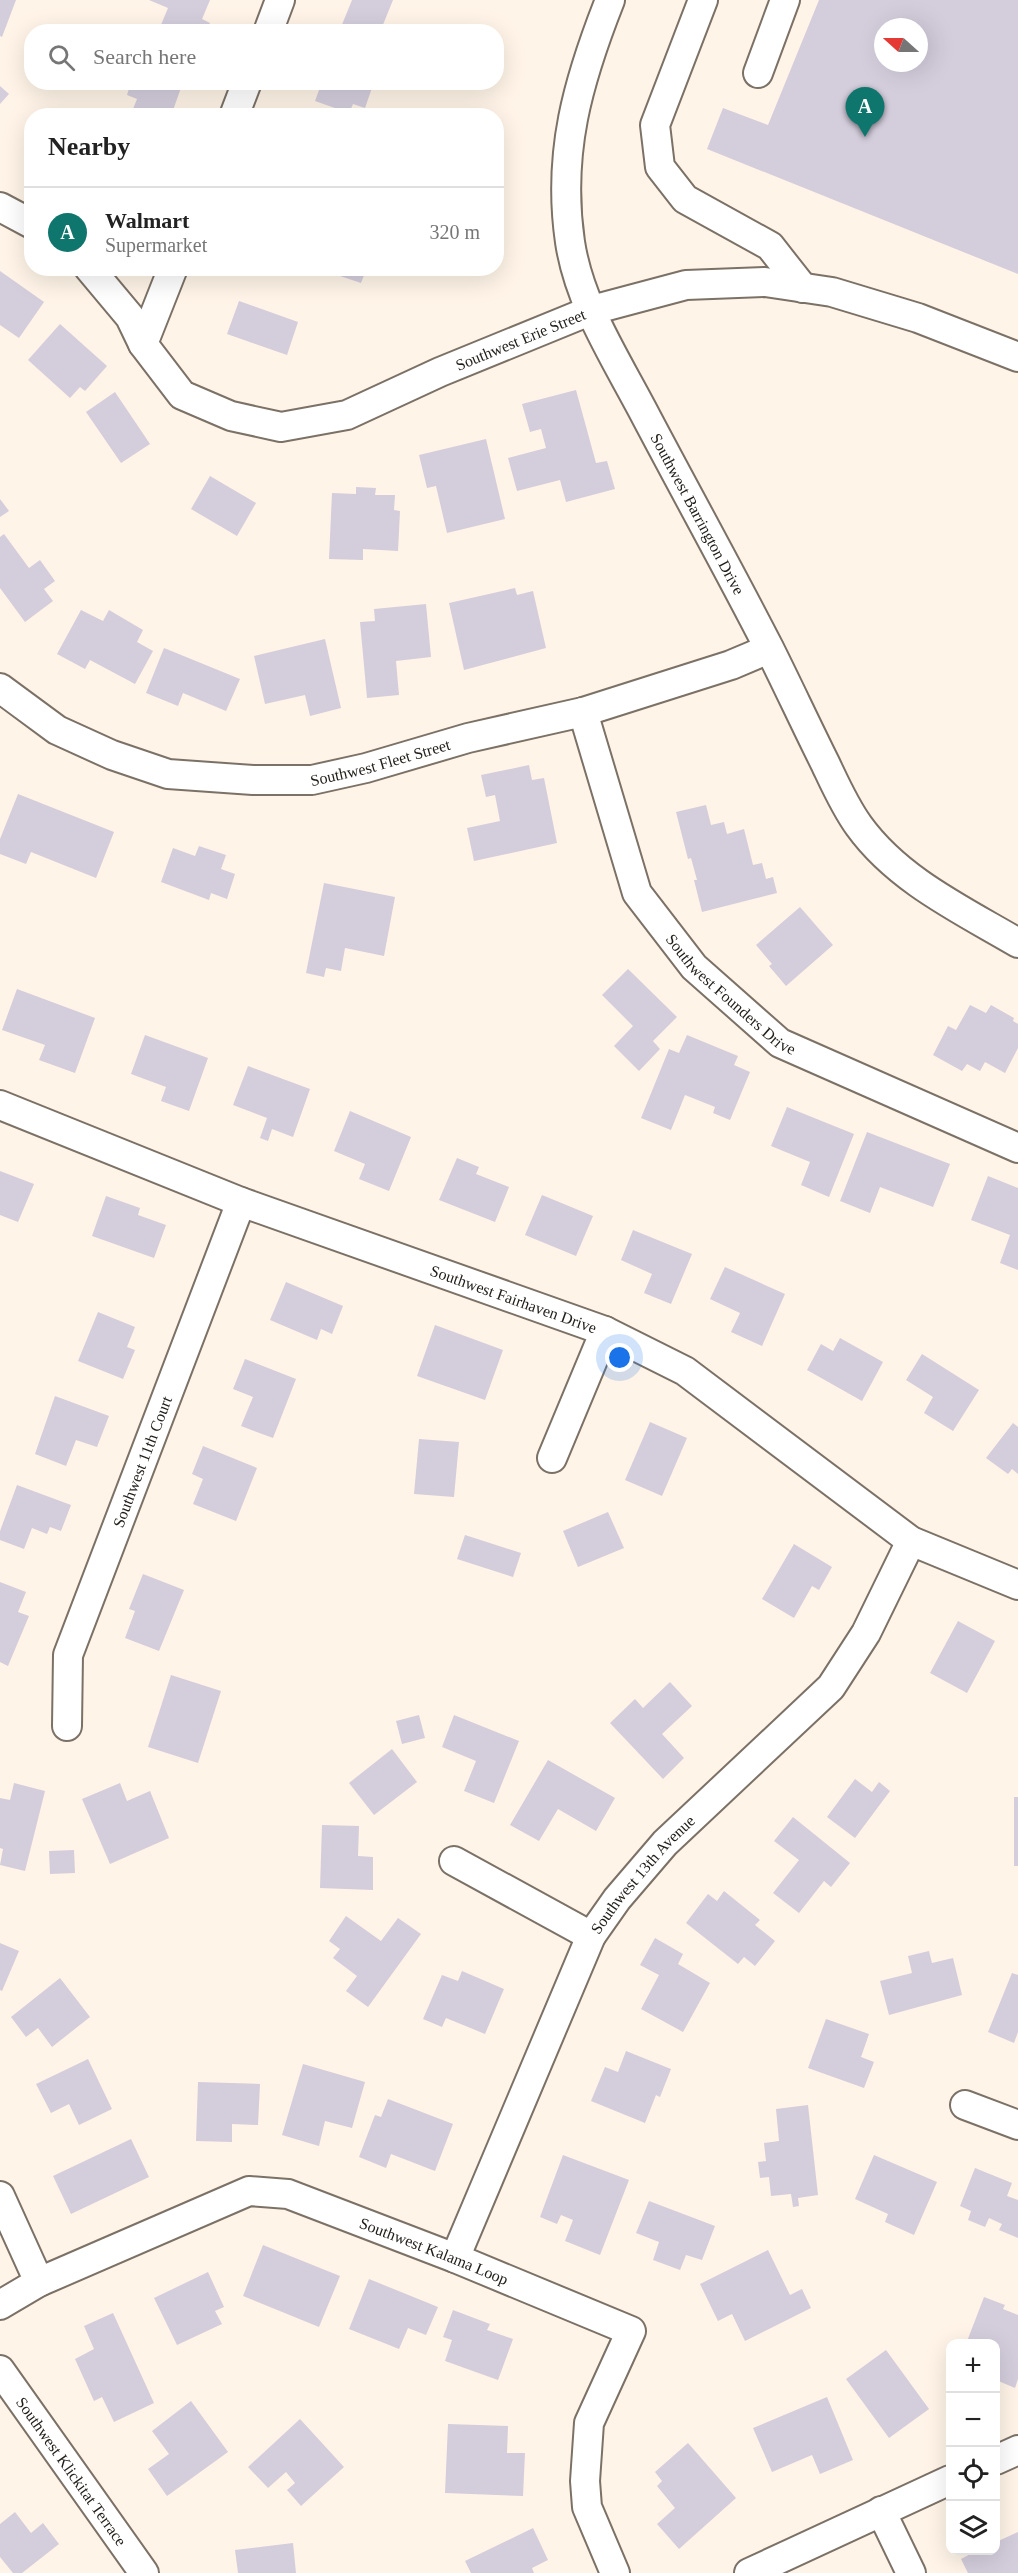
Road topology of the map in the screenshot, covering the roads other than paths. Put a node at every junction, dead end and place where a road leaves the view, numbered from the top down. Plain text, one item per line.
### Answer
1 (280, 0) edge
2 (610, 0) edge
3 (703, 0) edge
4 (785, 0) edge
5 (271, 24) edge
6 (758, 73) dead end
7 (245, 90) edge
8 (237, 108) edge
9 (0, 207) edge
10 (24, 220) edge
11 (96, 276) edge
12 (170, 276) edge
13 (803, 288) junction
14 (592, 310) junction
15 (143, 344) junction
16 (1018, 357) edge
17 (769, 649) junction
18 (0, 688) edge
19 (584, 712) junction
20 (1018, 943) edge
21 (0, 1105) edge
22 (1018, 1148) edge
23 (241, 1202) junction
24 (604, 1331) junction
25 (552, 1458) dead end
26 (911, 1541) junction
27 (1018, 1585) edge
28 (67, 1726) dead end
29 (454, 1861) dead end
30 (591, 1936) junction
31 (965, 2105) dead end
32 (1018, 2125) edge
33 (0, 2196) edge
34 (455, 2258) junction
35 (39, 2283) junction
36 (0, 2305) edge
37 (0, 2370) edge
38 (1018, 2450) edge
39 (1000, 2458) edge
40 (946, 2482) edge
41 (881, 2511) junction
42 (144, 2573) edge
43 (615, 2573) edge
44 (749, 2573) edge
45 (911, 2573) edge

1 - 5 street
2 - 14 street, Southwest Barrington Drive
3 - 13 street
4 - 6 street
7 - 8 street
9 - 10 street
11 - 15 street, Southwest Erie Street
12 - 15 street
13 - 14 street, Southwest Erie Street
13 - 16 street, Southwest Erie Street
14 - 15 street, Southwest Erie Street
14 - 17 street, Southwest Barrington Drive
17 - 19 street, Southwest Fleet Street
17 - 20 street, Southwest Barrington Drive
18 - 19 street, Southwest Fleet Street
19 - 22 street, Southwest Founders Drive
21 - 23 street, Southwest Fairhaven Drive
23 - 24 street, Southwest Fairhaven Drive
23 - 28 street, Southwest 11th Court
24 - 25 street
24 - 26 street, Southwest Fairhaven Drive
26 - 27 street, Southwest Fairhaven Drive
26 - 30 street, Southwest 13th Avenue
29 - 30 street
30 - 34 street, Southwest 13th Avenue
31 - 32 street
33 - 35 street
34 - 35 street, Southwest Kalama Loop
34 - 43 street, Southwest Kalama Loop
35 - 36 street, Southwest Kalama Loop
37 - 42 street, Southwest Klickitat Terrace
38 - 39 street
40 - 41 street
41 - 44 street
41 - 45 street

